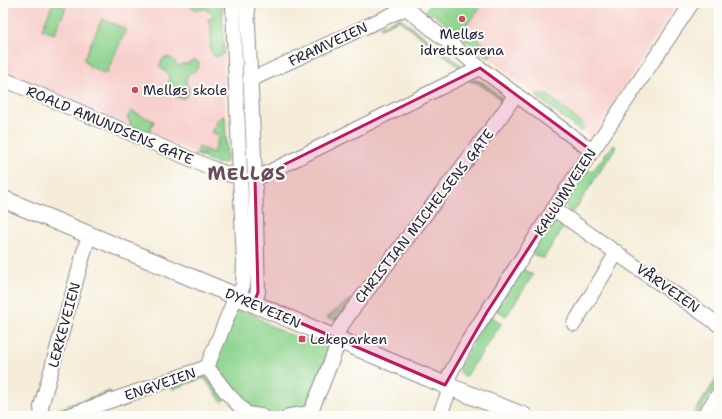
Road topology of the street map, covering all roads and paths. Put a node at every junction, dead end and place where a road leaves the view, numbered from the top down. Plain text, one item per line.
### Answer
1 (233, 3) edge
2 (247, 3) edge
3 (692, 3) edge
4 (403, 6) edge
5 (480, 68) junction
6 (3, 79) edge
7 (250, 80) junction
8 (516, 94) junction
9 (592, 151) junction
10 (240, 177) junction
11 (255, 179) junction
12 (3, 199) edge
13 (554, 208) junction
14 (89, 234) junction
15 (617, 252) junction
16 (242, 301) junction
17 (574, 324) dead end
18 (719, 325) edge
19 (336, 339) junction
20 (207, 367) junction
21 (448, 386) junction
22 (719, 393) edge
23 (311, 414) edge
24 (247, 415) edge
25 (42, 416) edge
26 (67, 416) edge
27 (261, 416) edge
28 (289, 416) edge
29 (439, 416) edge
30 (524, 416) edge
31 (704, 416) edge

1 - 10 street
2 - 7 street
3 - 9 street, KALLUMVEIEN
4 - 5 street
4 - 7 street, FRAMVEIEN
5 - 8 street
5 - 11 street
6 - 10 street, ROALD AMUNDSENS GATE
7 - 11 street
8 - 9 street
8 - 19 street, CHRISTIAN MICHELSENS GATE
9 - 13 street, KALLUMVEIEN
10 - 16 street
11 - 16 street
12 - 14 main road, DYREVEIEN
13 - 15 street, VÅRVEIEN
13 - 21 street, KALLUMVEIEN
14 - 16 main road, DYREVEIEN
14 - 25 street, LERKEVEIEN
15 - 17 street
15 - 18 street, VÅRVEIEN
16 - 19 main road, DYREVEIEN
16 - 20 street
19 - 21 main road, DYREVEIEN
19 - 23 street, CHRISTIAN MICHELSENS GATE
20 - 24 street
20 - 26 street, ENGVEIEN
21 - 29 street, KALLUMVEIEN
21 - 30 main road, DYREVEIEN
22 - 31 street
23 - 28 street
24 - 27 street

